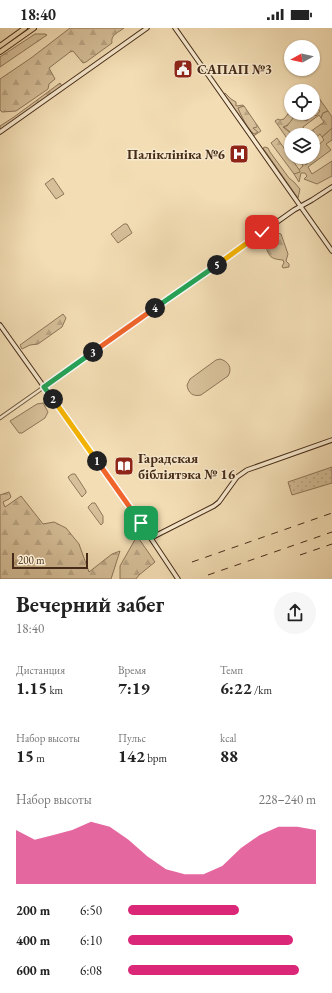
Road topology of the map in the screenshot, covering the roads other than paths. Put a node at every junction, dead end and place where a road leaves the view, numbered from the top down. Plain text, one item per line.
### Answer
1 (25, 28) edge
2 (34, 28) edge
3 (147, 28) edge
4 (175, 28) edge
5 (0, 46) edge
6 (0, 52) edge
7 (0, 132) edge
8 (332, 187) edge
9 (301, 207) junction
10 (332, 251) edge
11 (0, 325) edge
12 (44, 387) junction
13 (0, 418) edge
14 (332, 440) edge
15 (150, 538) junction
16 (178, 579) edge

1 - 5 main road
2 - 6 main road
3 - 7 main road
4 - 9 main road
8 - 9 main road
9 - 10 main road
9 - 12 main road
11 - 12 main road
12 - 13 street
12 - 15 main road
14 - 15 main road
15 - 16 main road

